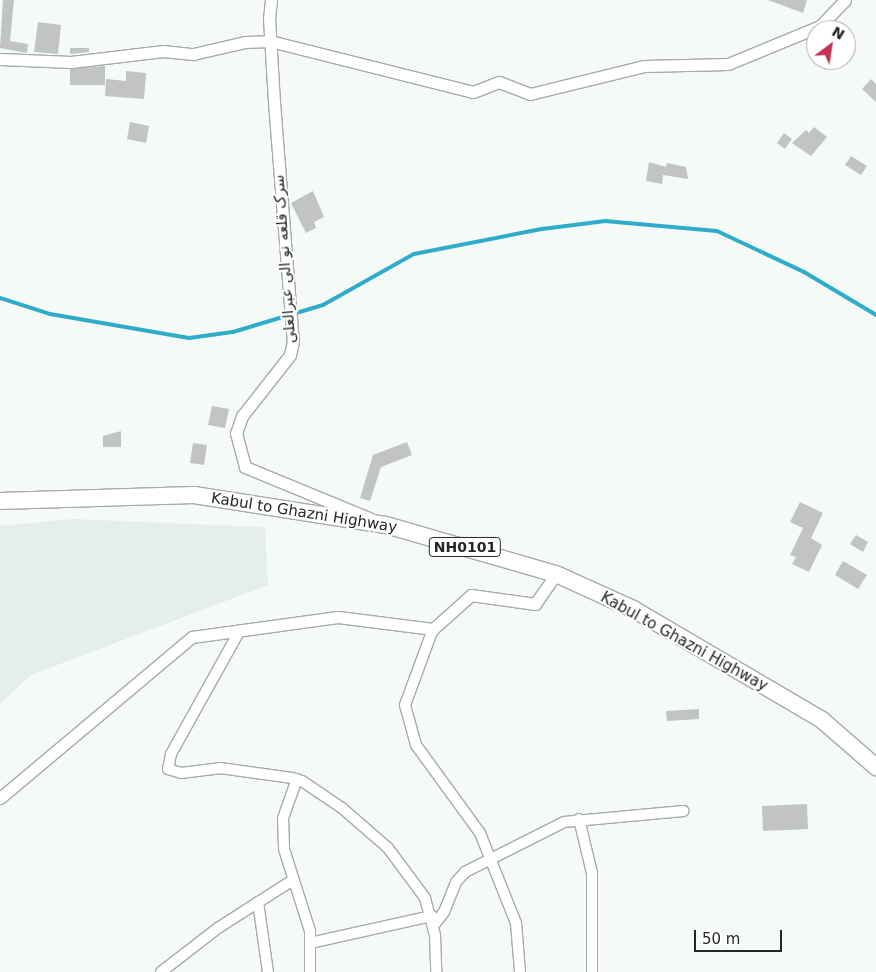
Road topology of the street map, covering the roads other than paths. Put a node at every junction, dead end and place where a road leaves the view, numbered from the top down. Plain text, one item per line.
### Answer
1 (271, 0) edge
2 (845, 0) edge
3 (270, 41) junction
4 (0, 59) edge
5 (0, 501) edge
6 (386, 525) junction
7 (556, 574) junction
8 (433, 629) junction
9 (240, 630) junction
10 (876, 767) edge
11 (297, 780) junction
12 (0, 798) edge
13 (683, 811) dead end
14 (579, 819) junction
15 (490, 858) junction
16 (293, 880) junction
17 (258, 902) junction
18 (433, 920) junction
19 (310, 943) junction
20 (161, 972) edge
21 (268, 972) edge
22 (310, 972) edge
23 (436, 972) edge
24 (520, 972) edge
25 (592, 972) edge

1 - 3 street, سرک قلعه نو الی عبرالعلی
2 - 3 street
3 - 4 street
3 - 6 street, سرک قلعه نو الی عبرالعلی
5 - 6 highway, Kabul to Ghazni Highway / NH0101
6 - 7 highway, Kabul to Ghazni Highway / NH0101
7 - 8 street
7 - 10 highway, Kabul to Ghazni Highway / NH0101
8 - 9 street
8 - 15 street
9 - 11 street
9 - 12 street
11 - 16 street
11 - 18 street
13 - 14 street
14 - 15 street
14 - 25 street
15 - 18 street
15 - 24 street
16 - 17 street
16 - 19 street
17 - 20 street
17 - 21 street
18 - 19 street
18 - 23 street
19 - 22 street

